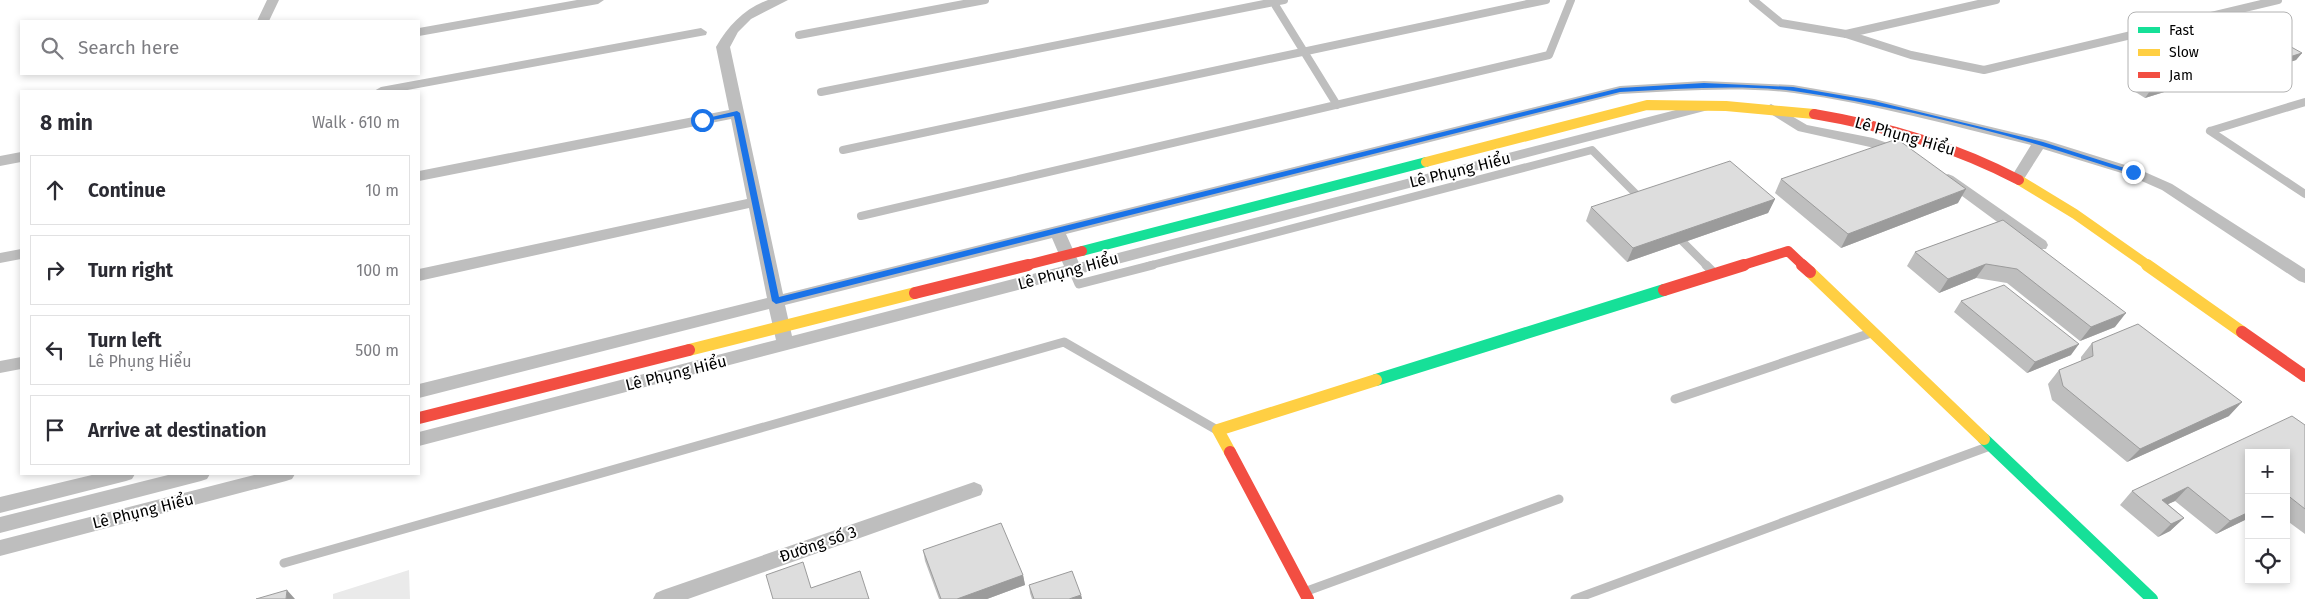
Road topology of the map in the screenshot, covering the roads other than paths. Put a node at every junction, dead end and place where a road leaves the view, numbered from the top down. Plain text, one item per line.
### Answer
1 (274, 0) edge
2 (598, 0) edge
3 (782, 0) edge
4 (985, 0) edge
5 (1284, 0) edge
6 (1546, 0) edge
7 (1571, 0) edge
8 (1753, 0) edge
9 (1996, 0) edge
10 (2278, 0) edge
11 (1272, 1) edge
12 (2228, 12) edge
13 (264, 20) edge
14 (420, 32) edge
15 (701, 32) dead end
16 (1846, 34) junction
17 (799, 35) dead end
18 (2128, 36) edge
19 (1305, 52) junction
20 (386, 90) edge
21 (821, 92) dead end
22 (2305, 102) edge
23 (1717, 104) joint
24 (1337, 105) junction
25 (1771, 108) junction
26 (737, 113) junction
27 (2040, 143) junction
28 (843, 150) dead end
29 (20, 157) edge
30 (0, 160) edge
31 (1914, 160) edge
32 (1938, 173) edge
33 (420, 176) edge
34 (2017, 179) junction
35 (2305, 182) edge
36 (2293, 186) junction
37 (2305, 194) edge
38 (755, 202) junction
39 (1651, 209) edge
40 (861, 216) dead end
41 (1670, 229) edge
42 (1059, 234) junction
43 (2040, 245) edge
44 (20, 254) edge
45 (0, 258) edge
46 (1070, 262) junction
47 (1715, 274) junction
48 (420, 275) edge
49 (2305, 277) edge
50 (778, 312) junction
51 (1873, 332) junction
52 (785, 345) junction
53 (20, 363) edge
54 (0, 368) edge
55 (2305, 376) edge
56 (420, 390) edge
57 (1675, 399) dead end
58 (420, 400) edge
59 (420, 418) edge
60 (1218, 430) junction
61 (420, 440) edge
62 (1991, 445) junction
63 (82, 475) edge
64 (122, 475) edge
65 (197, 475) edge
66 (282, 475) edge
67 (974, 490) dead end
68 (0, 495) edge
69 (1559, 499) dead end
70 (0, 506) edge
71 (0, 525) edge
72 (0, 548) edge
73 (284, 563) dead end
74 (1306, 595) edge
75 (663, 599) edge
76 (1575, 599) edge
77 (2152, 599) edge

1 - 13 street
2 - 14 street
3 - 26 street
4 - 17 lane
5 - 11 lane
6 - 19 lane
7 - 24 lane
8 - 16 lane
9 - 16 lane
10 - 12 lane
11 - 19 lane
11 - 21 lane
15 - 20 street
16 - 18 lane
19 - 24 lane
19 - 28 lane
22 - 36 lane
23 - 25 street, Lê Phụng Hiểu
23 - 46 street, Lê Phụng Hiểu
24 - 40 lane
25 - 31 street
25 - 34 street, Lê Phụng Hiểu
26 - 33 street
26 - 38 street
27 - 34 street
27 - 42 street, Lê Phụng Hiểu
27 - 49 street, Lê Phụng Hiểu
29 - 30 street
32 - 43 street
34 - 55 street, Lê Phụng Hiểu
35 - 36 lane
36 - 37 lane
38 - 48 street
38 - 50 street
39 - 46 lane
41 - 47 lane
42 - 46 street
42 - 50 street, Lê Phụng Hiểu
44 - 45 street
46 - 50 street, Lê Phụng Hiểu
46 - 52 street, Lê Phụng Hiểu
47 - 51 street
47 - 60 street
50 - 52 street
50 - 56 street, Lê Phụng Hiểu
50 - 58 street, Lê Phụng Hiểu
50 - 59 street, Lê Phụng Hiểu
51 - 57 lane
51 - 62 street
52 - 61 street, Lê Phụng Hiểu
53 - 54 street
60 - 73 lane
60 - 74 street
62 - 76 lane
62 - 77 street
63 - 68 street
64 - 70 street
65 - 71 street, Lê Phụng Hiểu
66 - 72 street, Lê Phụng Hiểu
67 - 75 street, Đường số 3
69 - 74 lane

